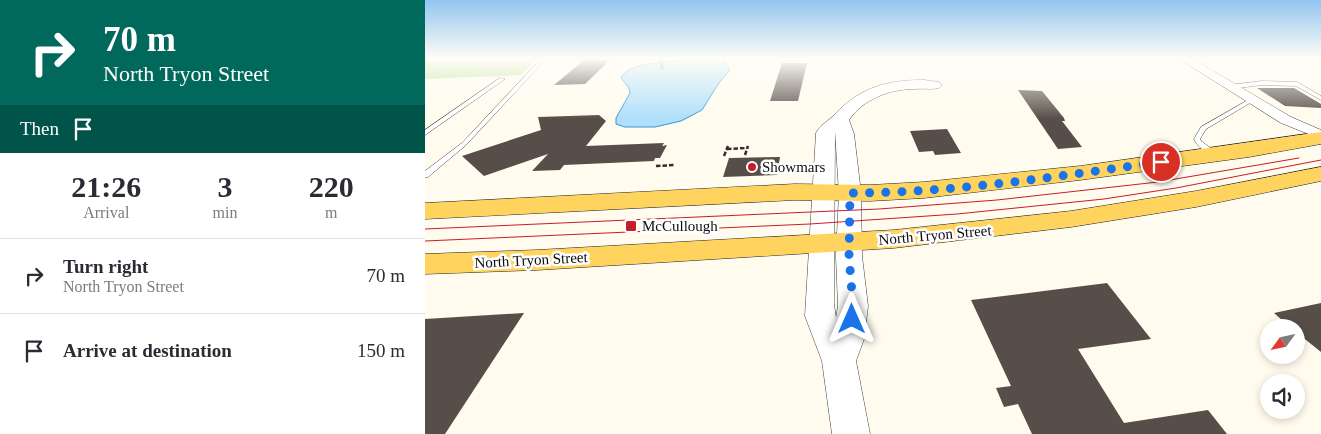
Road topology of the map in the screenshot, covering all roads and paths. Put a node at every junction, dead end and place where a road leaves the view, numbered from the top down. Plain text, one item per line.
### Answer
1 (526, 78) edge
2 (1216, 78) edge
3 (502, 79) dead end
4 (934, 85) dead end
5 (1230, 87) junction
6 (1321, 98) edge
7 (1252, 100) junction
8 (425, 133) edge
9 (1321, 137) edge
10 (745, 155) dead end
11 (1215, 155) junction
12 (724, 156) dead end
13 (674, 165) dead end
14 (656, 166) dead end
15 (1321, 174) edge
16 (425, 175) edge
17 (425, 211) edge
18 (836, 217) junction
19 (425, 264) edge
20 (851, 434) edge

1 - 16 lane
2 - 5 street
3 - 8 lane
4 - 18 street
5 - 6 lane
5 - 7 street
7 - 9 street
7 - 11 lane
9 - 11 main road, North Tryon Street
10 - 12 path
11 - 18 main road, North Tryon Street
13 - 14 path
15 - 18 main road, North Tryon Street
17 - 18 main road, North Tryon Street
18 - 19 main road, North Tryon Street
18 - 20 street

